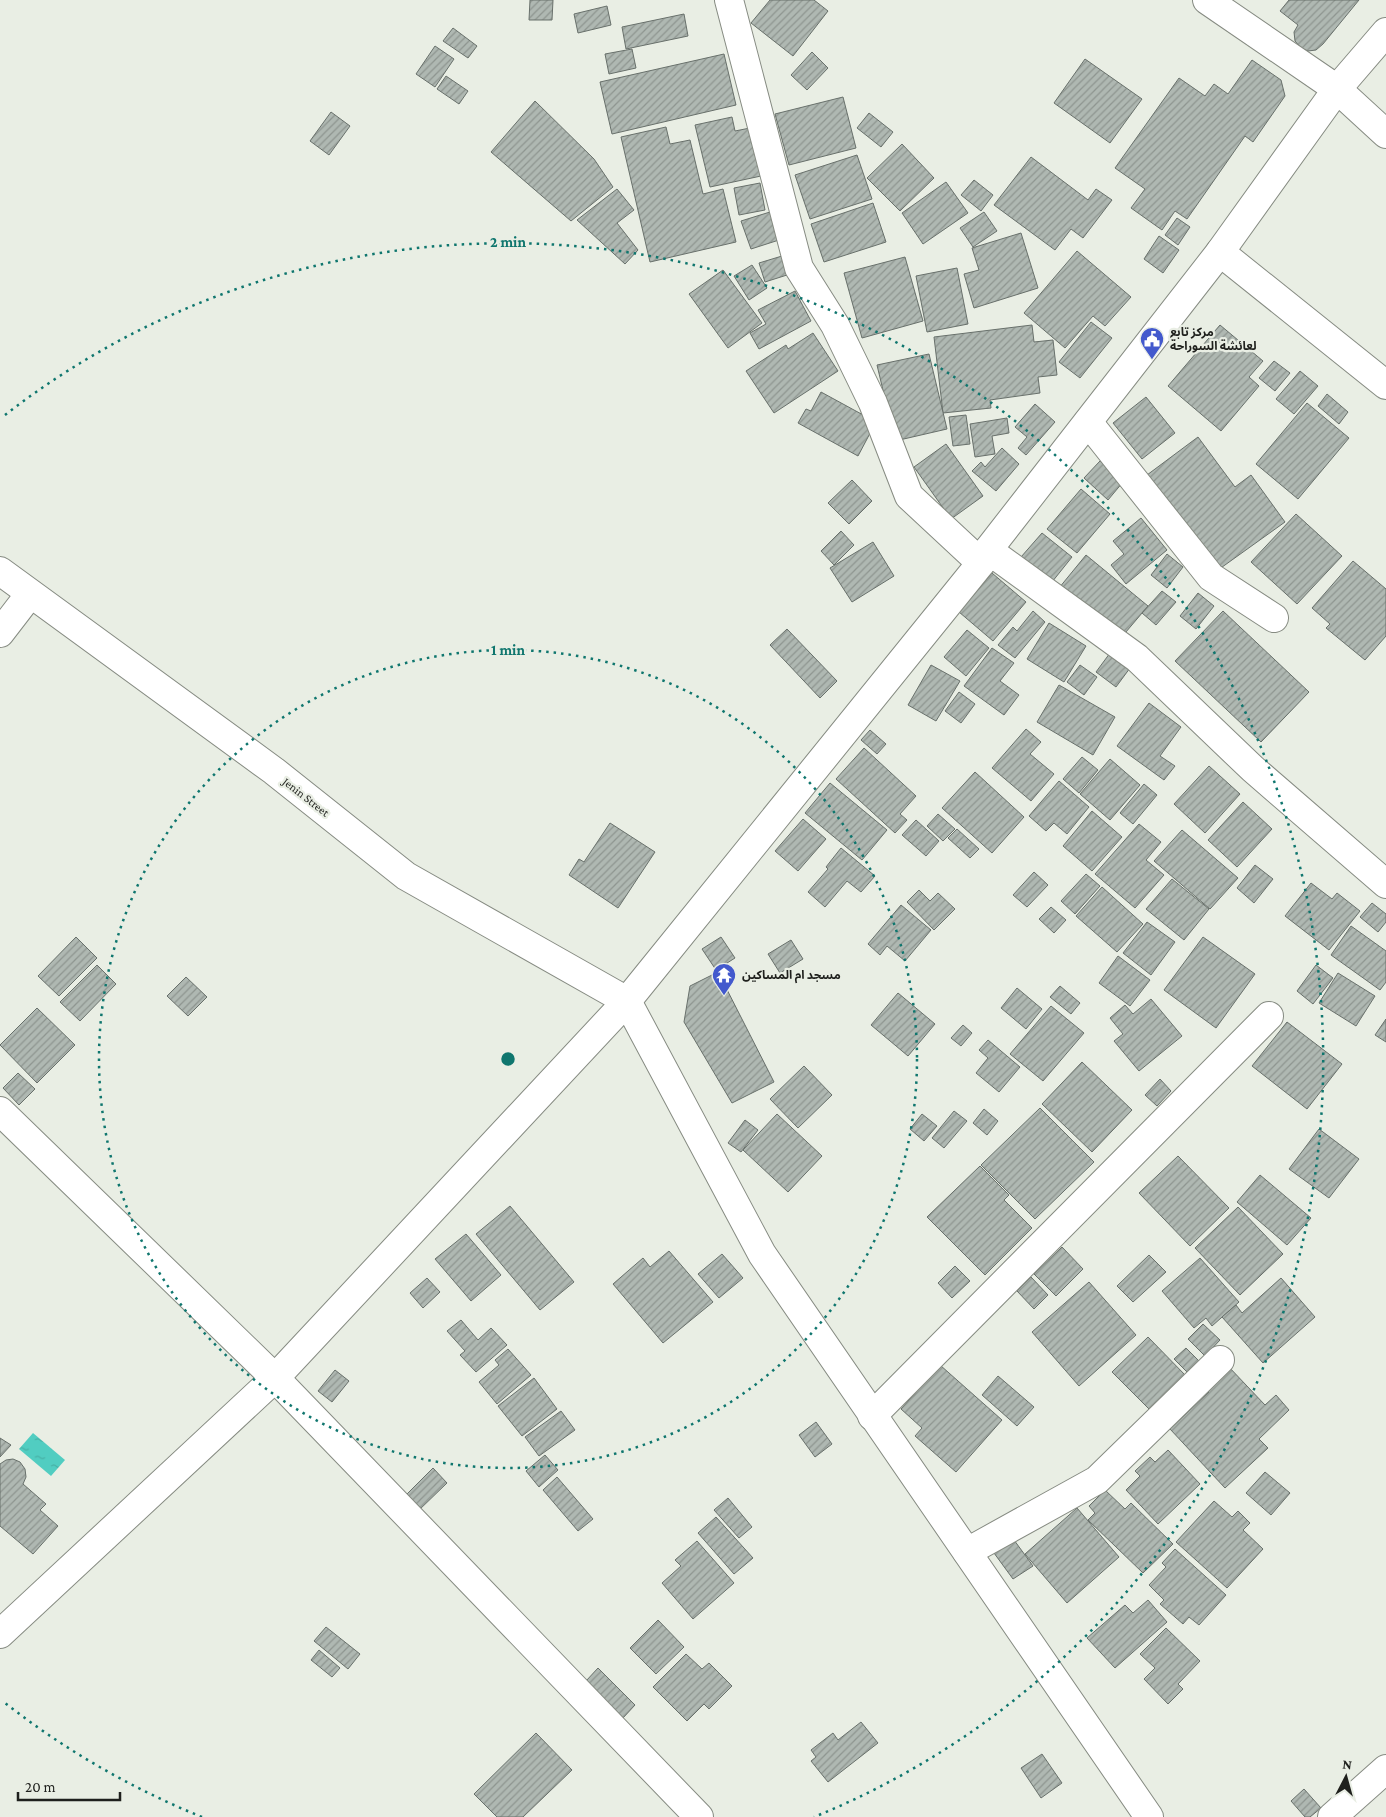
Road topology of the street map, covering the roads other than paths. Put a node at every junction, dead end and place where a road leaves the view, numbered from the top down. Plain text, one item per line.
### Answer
1 (729, 0) edge
2 (1207, 0) edge
3 (1386, 32) edge
4 (1337, 89) junction
5 (1386, 134) edge
6 (1220, 252) junction
7 (1386, 385) edge
8 (1088, 422) junction
9 (985, 556) junction
10 (0, 570) edge
11 (30, 594) junction
12 (1274, 618) dead end
13 (0, 633) edge
14 (1386, 884) edge
15 (627, 1001) junction
16 (1269, 1016) dead end
17 (0, 1111) edge
18 (1220, 1360) dead end
19 (275, 1378) junction
20 (872, 1416) junction
21 (967, 1552) junction
22 (0, 1634) edge
23 (1386, 1769) edge
24 (700, 1817) edge
25 (1149, 1817) edge
26 (1332, 1817) edge

1 - 9 street
2 - 4 street
3 - 4 street
4 - 5 street
4 - 6 street
6 - 7 street
6 - 8 street
8 - 9 street
8 - 12 street
9 - 14 street
9 - 15 street
10 - 11 street, Jenin Street
11 - 13 street
11 - 15 street, Jenin Street
15 - 19 street
15 - 20 street
16 - 20 street
17 - 19 street
18 - 21 street
19 - 22 street
19 - 24 street
20 - 21 street
21 - 25 street
23 - 26 street

